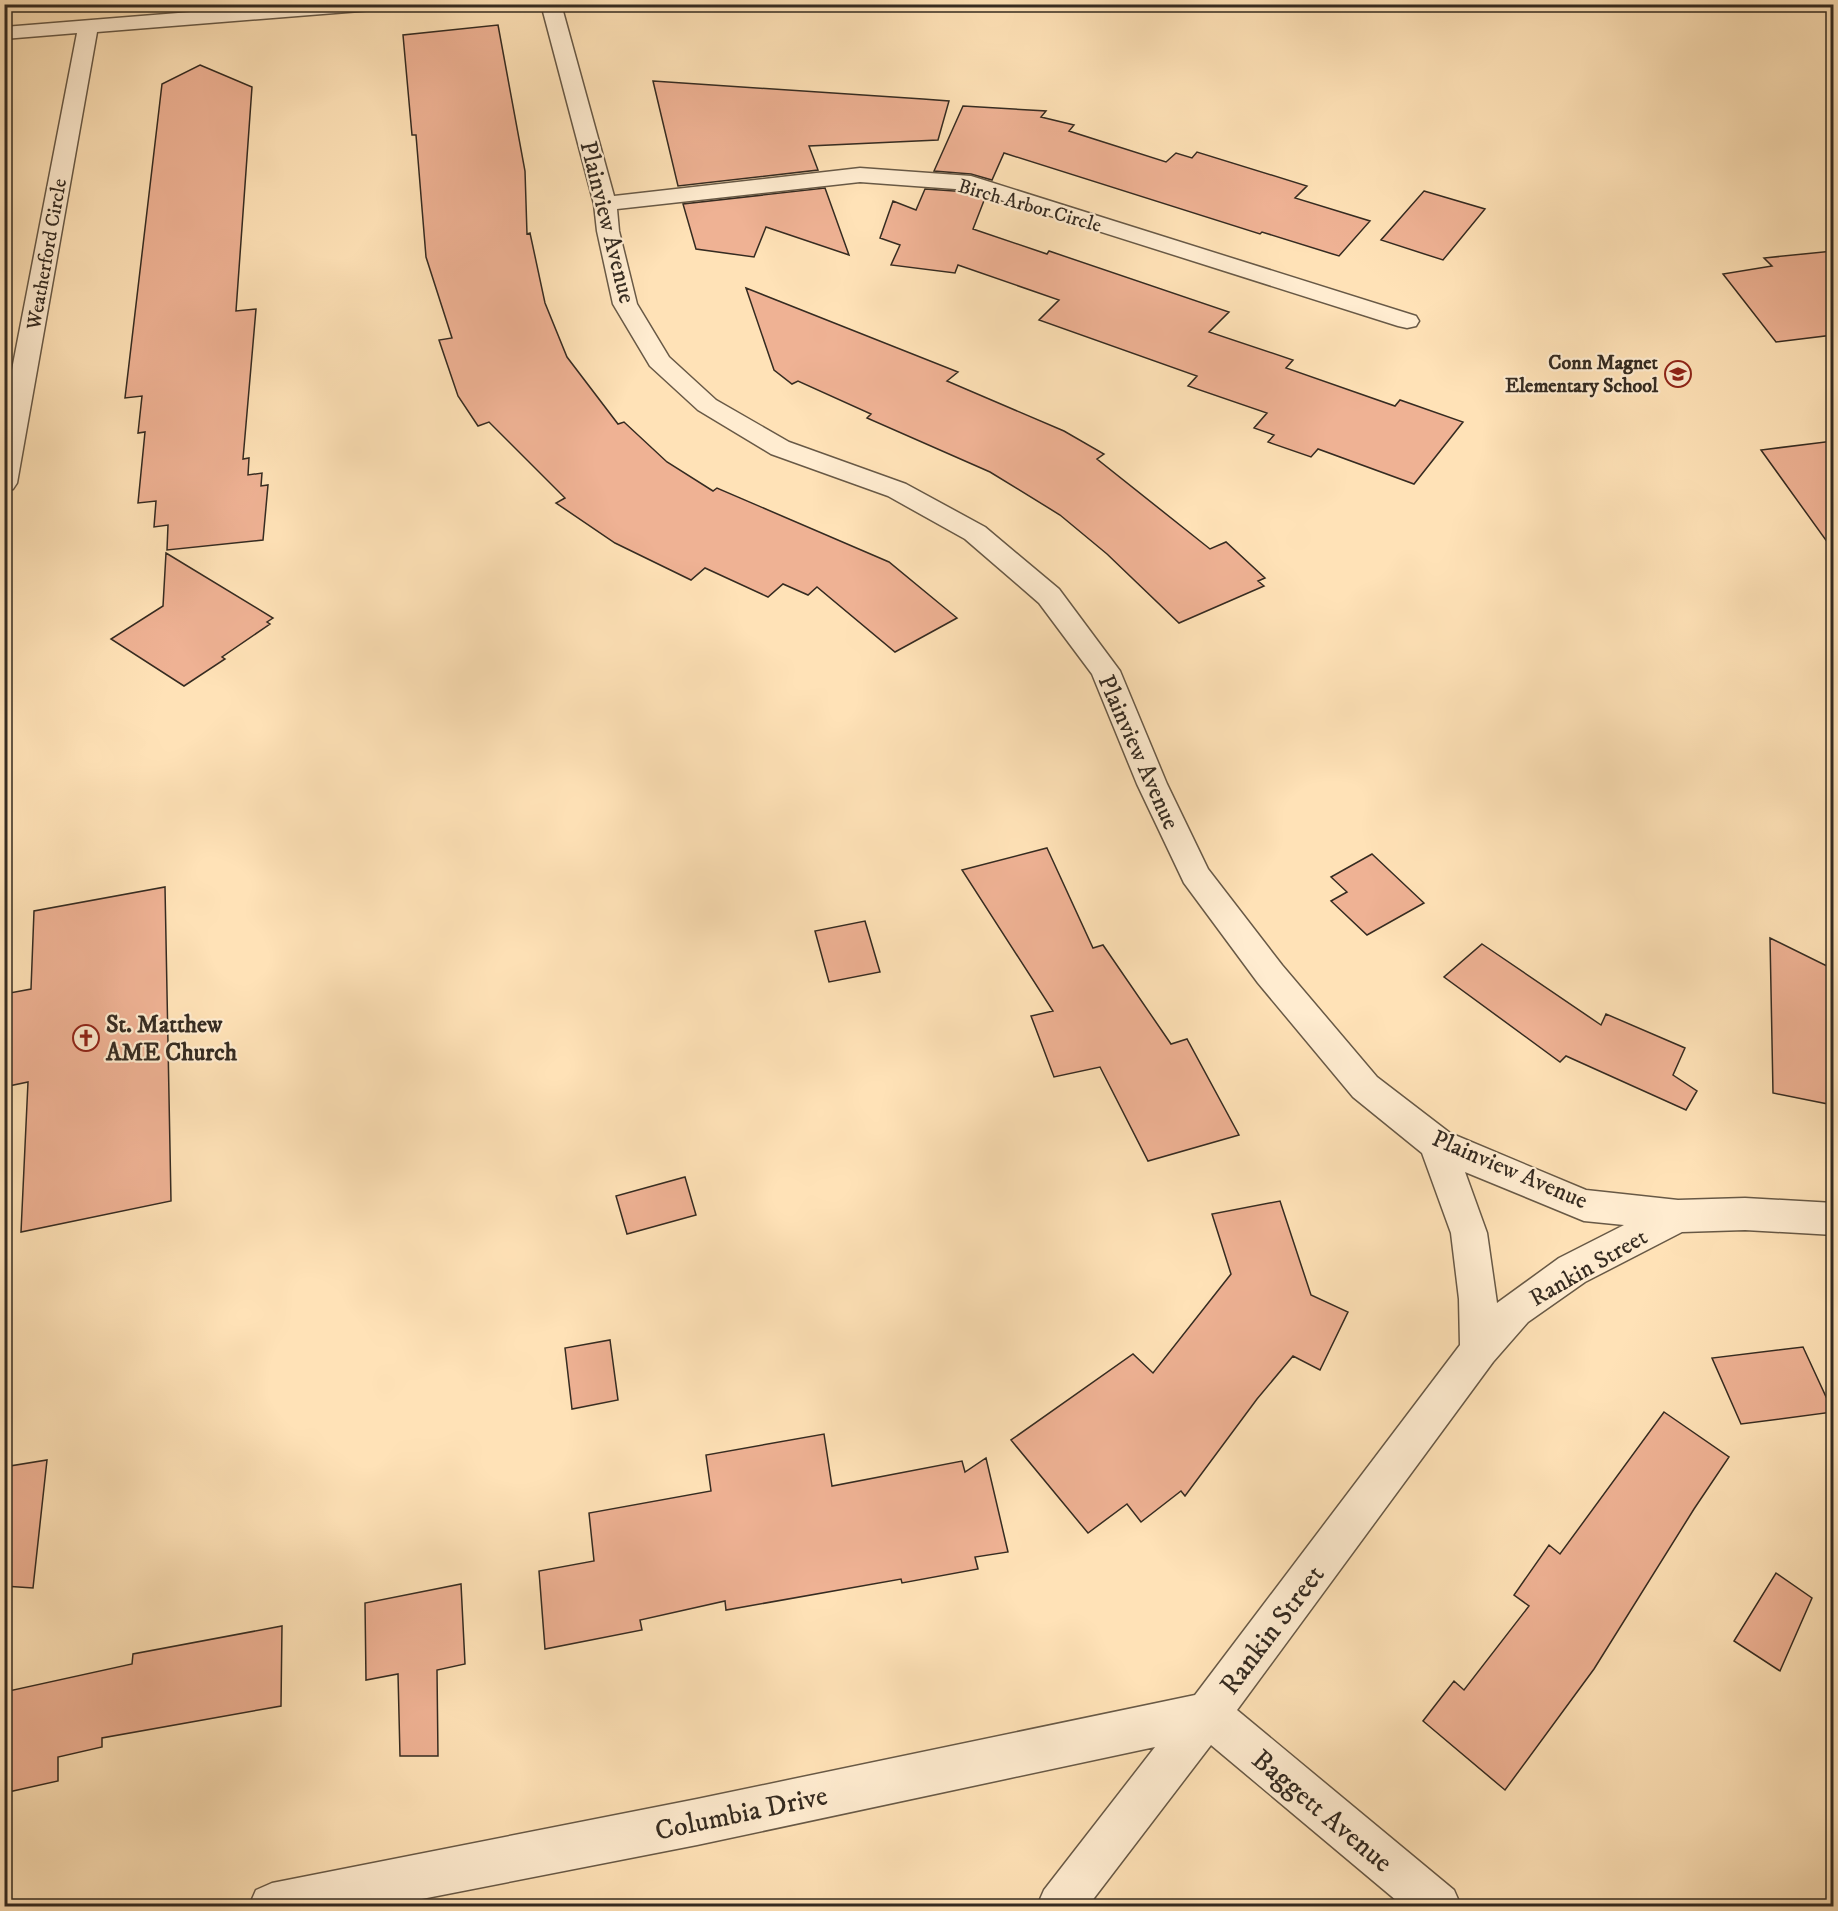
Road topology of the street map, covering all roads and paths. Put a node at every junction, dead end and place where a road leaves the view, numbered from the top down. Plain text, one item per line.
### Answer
1 (374, 4) edge
2 (551, 4) edge
3 (88, 26) junction
4 (4, 33) edge
5 (605, 204) junction
6 (1407, 321) dead end
7 (4, 483) edge
8 (1437, 1144) junction
9 (1678, 1216) junction
10 (1833, 1219) edge
11 (1479, 1350) junction
12 (1208, 1714) junction
13 (272, 1906) edge
14 (1060, 1906) edge
15 (1438, 1906) edge

1 - 3 street
2 - 5 street, Plainview Avenue
3 - 4 street
3 - 7 street, Weatherford Circle
5 - 6 street, Birch Arbor Circle
5 - 8 street, Plainview Avenue
8 - 9 street, Plainview Avenue
8 - 11 street
9 - 10 street, Plainview Avenue
9 - 11 street, Rankin Street
11 - 12 street, Rankin Street
12 - 13 street, Columbia Drive
12 - 14 street, Rankin Street
12 - 15 street, Baggett Avenue

